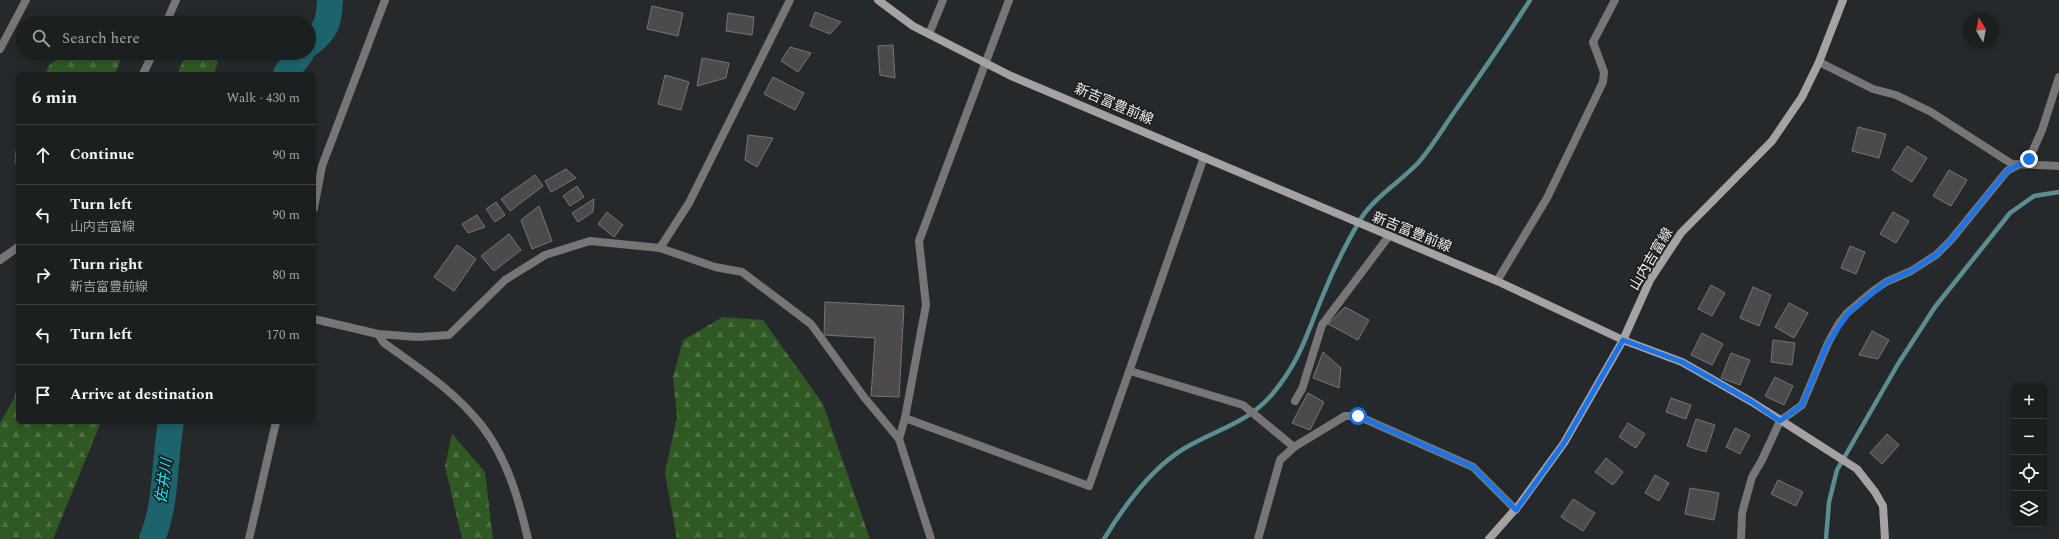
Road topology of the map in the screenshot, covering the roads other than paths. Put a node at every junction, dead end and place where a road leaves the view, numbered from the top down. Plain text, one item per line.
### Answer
1 (26, 0) edge
2 (176, 0) edge
3 (385, 0) edge
4 (790, 0) edge
5 (878, 0) edge
6 (943, 0) edge
7 (1009, 0) edge
8 (1615, 0) edge
9 (1843, 0) edge
10 (18, 16) edge
11 (169, 16) edge
12 (16, 19) edge
13 (929, 34) junction
14 (0, 49) edge
15 (150, 60) edge
16 (985, 62) junction
17 (1819, 62) junction
18 (144, 72) edge
19 (2059, 77) edge
20 (1204, 157) junction
21 (2019, 164) junction
22 (2059, 166) edge
23 (316, 198) edge
24 (1389, 236) junction
25 (16, 248) edge
26 (660, 248) junction
27 (0, 260) edge
28 (1497, 281) junction
29 (316, 319) edge
30 (378, 334) junction
31 (1623, 340) junction
32 (1130, 371) junction
33 (1295, 401) dead end
34 (905, 418) junction
35 (1780, 421) junction
36 (276, 424) edge
37 (899, 439) junction
38 (1294, 447) junction
39 (1516, 510) junction
40 (250, 539) edge
41 (528, 539) edge
42 (931, 539) edge
43 (1258, 539) edge
44 (1489, 539) edge
45 (1741, 539) edge
46 (1885, 539) edge

1 - 10 street
2 - 11 street
3 - 23 street
4 - 26 street
5 - 13 main road, 新吉富豊前線
6 - 13 street
7 - 16 street
8 - 28 street
9 - 17 main road, 山内吉富線
12 - 14 street
13 - 16 main road, 新吉富豊前線
15 - 18 street
16 - 20 main road, 新吉富豊前線
16 - 34 street
17 - 21 street
17 - 31 main road, 山内吉富線
19 - 21 street
20 - 24 main road, 新吉富豊前線
20 - 32 street
21 - 22 street
21 - 35 street
24 - 28 main road, 新吉富豊前線
24 - 33 street
25 - 27 street
26 - 30 street
26 - 37 street
28 - 31 main road, 新吉富豊前線
29 - 30 street
30 - 41 street
31 - 35 main road, 新吉富豊前線
31 - 39 main road, 山内吉富線
32 - 34 street
32 - 38 street
34 - 37 street
35 - 45 street
35 - 46 main road, 新吉富豊前線
36 - 40 street
37 - 42 street
38 - 39 street
38 - 43 street
39 - 44 main road, 山内吉富線

